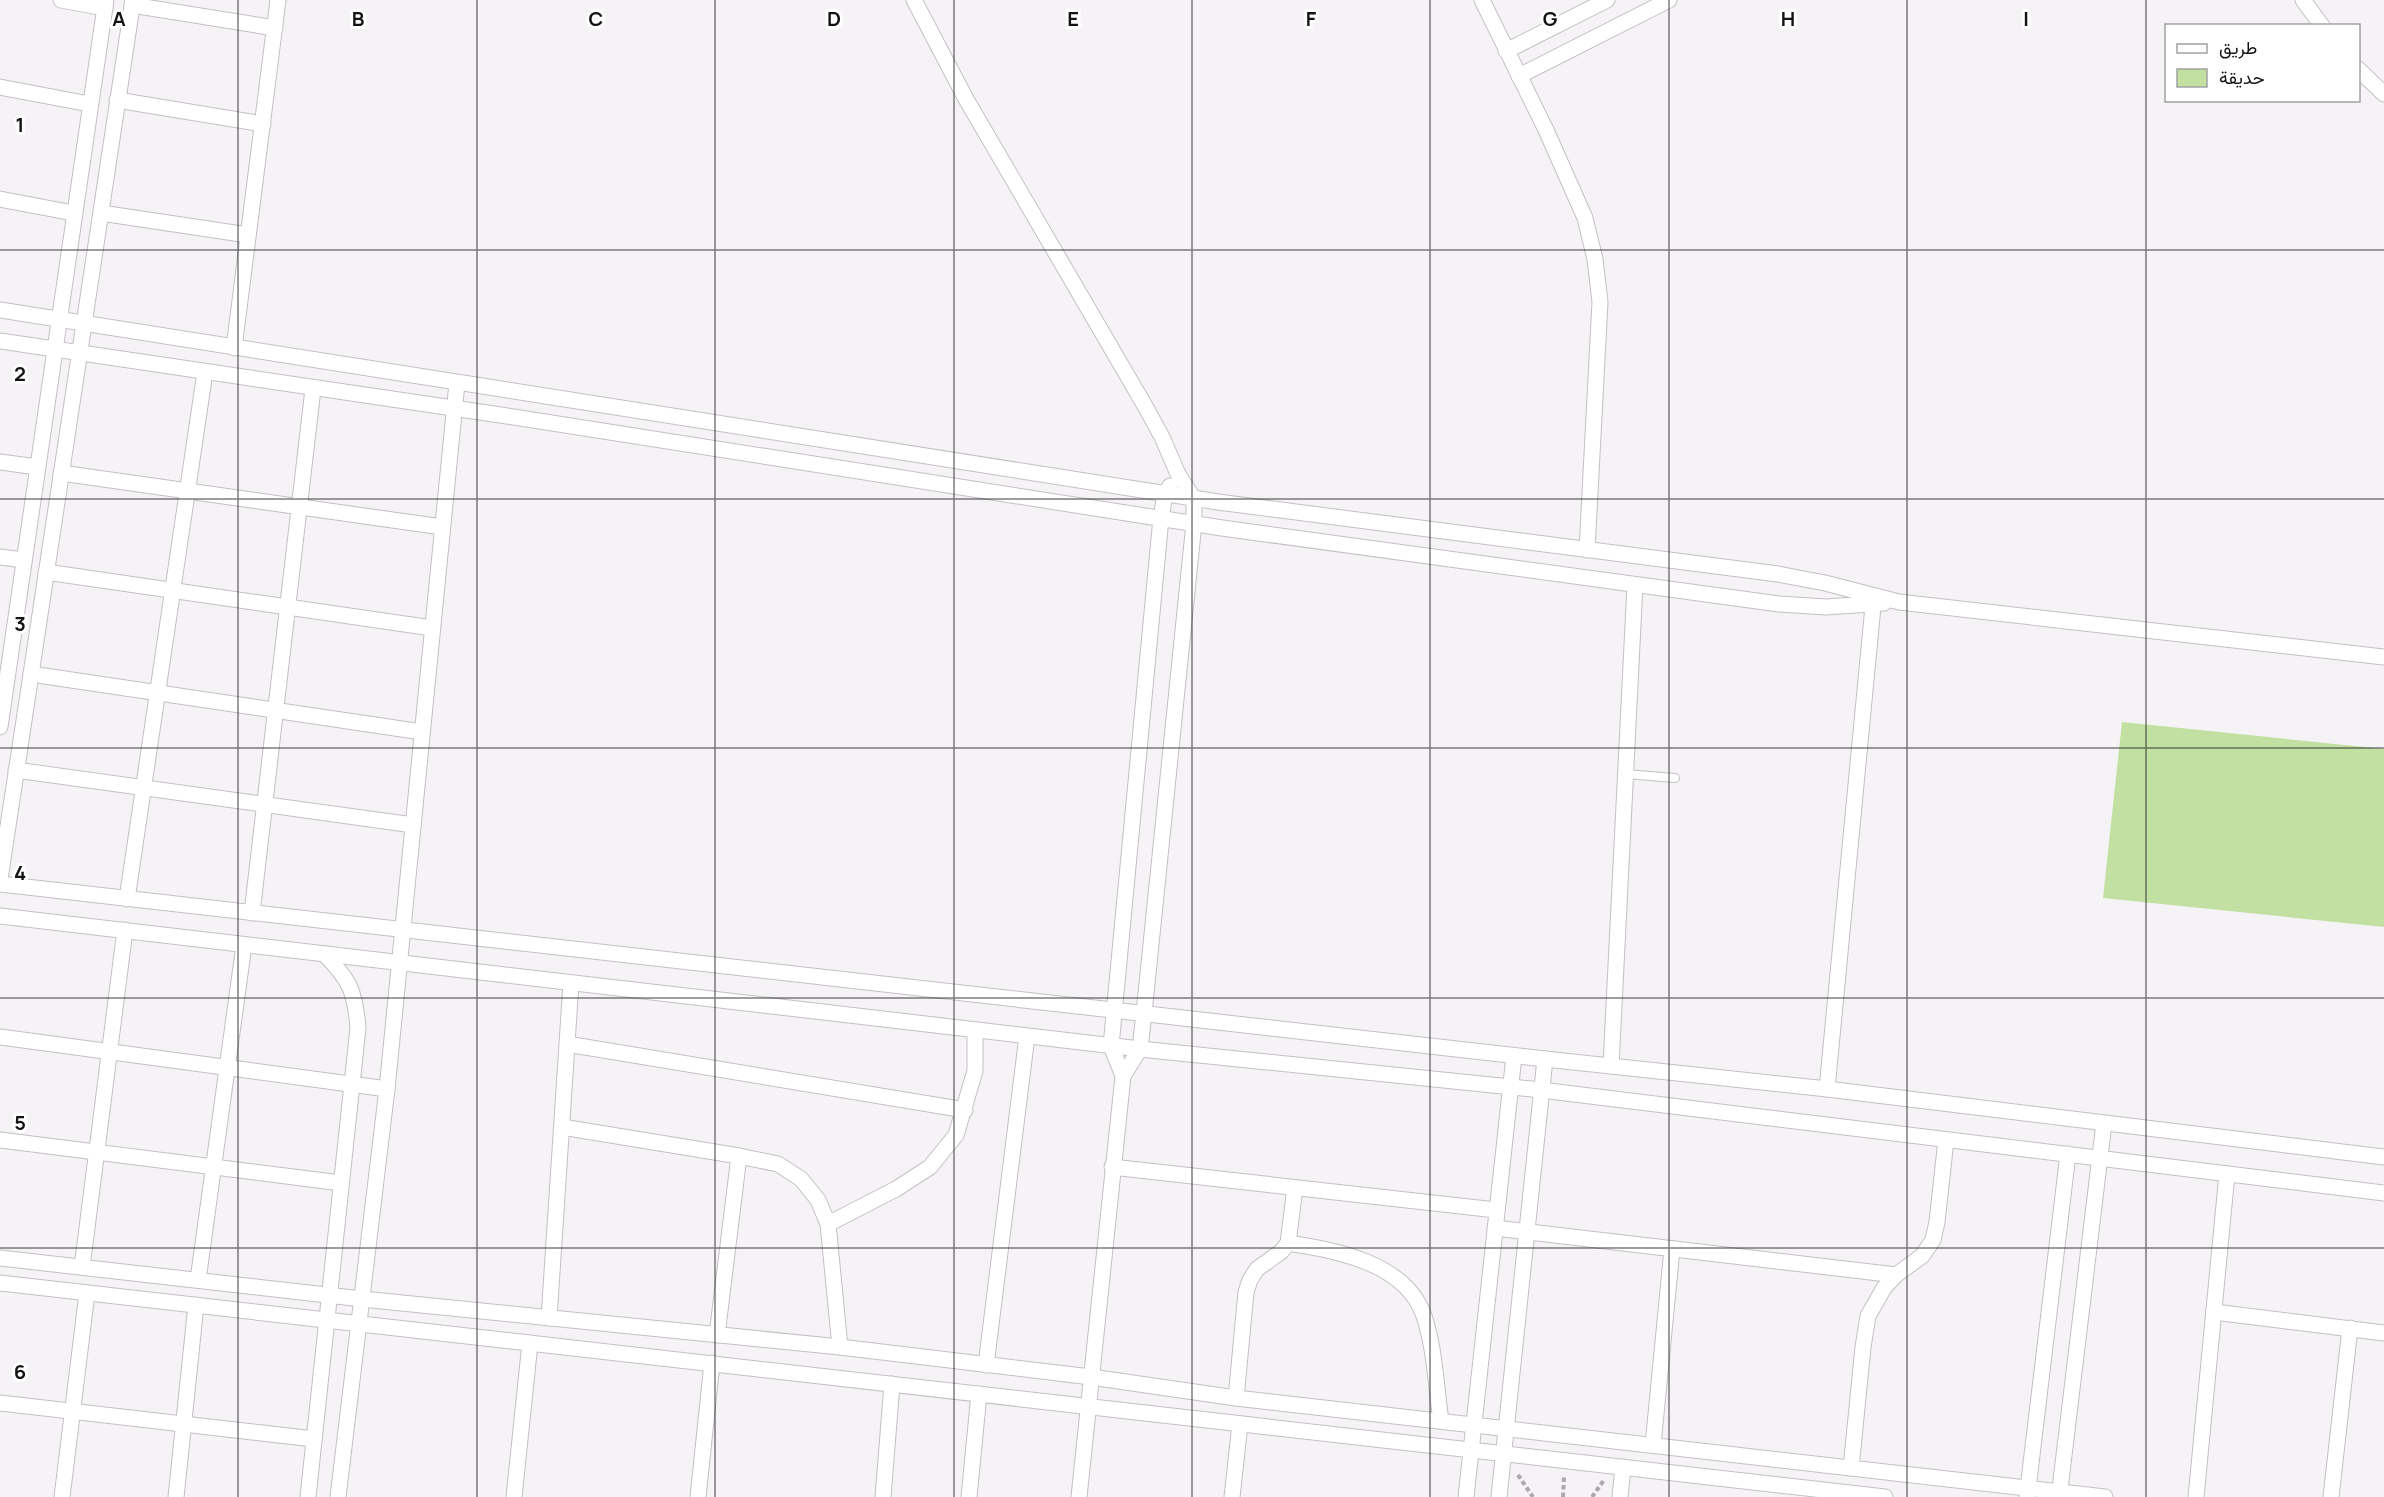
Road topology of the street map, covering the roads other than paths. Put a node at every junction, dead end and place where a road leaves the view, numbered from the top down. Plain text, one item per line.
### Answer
1 (61, 0) edge
2 (278, 0) edge
3 (914, 0) edge
4 (1482, 0) edge
5 (1607, 0) edge
6 (1669, 0) edge
7 (2303, 0) edge
8 (132, 2) edge
9 (105, 4) edge
10 (2321, 24) edge
11 (275, 28) junction
12 (1506, 51) junction
13 (2360, 71) edge
14 (1519, 76) junction
15 (0, 87) edge
16 (2384, 94) edge
17 (117, 100) junction
18 (89, 104) junction
19 (263, 124) junction
20 (0, 199) edge
21 (74, 213) junction
22 (100, 213) junction
23 (248, 235) junction
24 (0, 310) edge
25 (58, 320) junction
26 (84, 324) junction
27 (0, 340) edge
28 (234, 348) junction
29 (54, 350) junction
30 (79, 354) junction
31 (205, 372) junction
32 (457, 383) junction
33 (313, 389) junction
34 (453, 410) junction
35 (0, 462) edge
36 (37, 467) junction
37 (61, 473) junction
38 (1178, 474) junction
39 (188, 490) junction
40 (1164, 494) junction
41 (1194, 499) junction
42 (300, 507) junction
43 (1161, 518) junction
44 (1194, 524) junction
45 (442, 527) junction
46 (1587, 550) junction
47 (0, 557) edge
48 (24, 560) junction
49 (46, 573) junction
50 (1635, 585) junction
51 (173, 591) junction
52 (1873, 600) junction
53 (288, 607) junction
54 (432, 628) junction
55 (2384, 657) edge
56 (5, 661) edge
57 (31, 674) junction
58 (158, 693) junction
59 (276, 710) junction
60 (0, 727) edge
61 (422, 732) junction
62 (16, 770) junction
63 (1626, 774) junction
64 (1675, 778) dead end
65 (144, 787) junction
66 (264, 804) junction
67 (413, 825) junction
68 (0, 879) edge
69 (0, 884) edge
70 (127, 898) junction
71 (252, 913) junction
72 (0, 916) edge
73 (124, 930) junction
74 (403, 930) junction
75 (244, 945) junction
76 (324, 954) junction
77 (398, 963) junction
78 (571, 983) junction
79 (1114, 1010) junction
80 (1144, 1013) junction
81 (975, 1030) junction
82 (0, 1036) edge
83 (1027, 1036) junction
84 (567, 1044) junction
85 (1111, 1046) junction
86 (1140, 1049) junction
87 (109, 1051) junction
88 (1514, 1056) junction
89 (1545, 1059) junction
90 (1611, 1066) junction
91 (227, 1067) junction
92 (1123, 1076) junction
93 (352, 1084) junction
94 (1510, 1087) junction
95 (387, 1089) junction
96 (1827, 1089) junction
97 (1541, 1090) junction
98 (965, 1110) junction
99 (2104, 1123) junction
100 (562, 1127) junction
101 (0, 1140) edge
102 (1946, 1140) junction
103 (97, 1152) junction
104 (2067, 1154) junction
105 (739, 1156) junction
106 (2100, 1158) junction
107 (2384, 1158) edge
108 (214, 1167) junction
109 (1112, 1167) junction
110 (2227, 1174) junction
111 (341, 1183) junction
112 (1295, 1188) junction
113 (2384, 1193) edge
114 (1496, 1210) junction
115 (828, 1224) junction
116 (1494, 1228) junction
117 (1527, 1232) junction
118 (1288, 1243) junction
119 (1672, 1249) junction
120 (0, 1258) edge
121 (82, 1267) junction
122 (1896, 1275) junction
123 (198, 1280) junction
124 (0, 1283) edge
125 (87, 1293) junction
126 (329, 1295) junction
127 (362, 1299) junction
128 (196, 1305) junction
129 (2214, 1312) junction
130 (549, 1318) junction
131 (327, 1320) junction
132 (359, 1323) junction
133 (2350, 1328) junction
134 (2384, 1333) edge
135 (717, 1335) junction
136 (530, 1343) junction
137 (840, 1347) junction
138 (712, 1364) junction
139 (986, 1365) junction
140 (1091, 1377) junction
141 (892, 1384) junction
142 (979, 1394) junction
143 (1236, 1398) junction
144 (0, 1403) edge
145 (1088, 1406) junction
146 (73, 1412) junction
147 (1441, 1421) junction
148 (183, 1424) junction
149 (1240, 1424) junction
150 (1473, 1425) junction
151 (1506, 1429) junction
152 (314, 1439) junction
153 (1653, 1445) junction
154 (1471, 1450) junction
155 (1503, 1454) junction
156 (1623, 1467) junction
157 (1851, 1468) junction
158 (2028, 1493) edge
159 (2059, 1494) edge
160 (1853, 1495) edge
161 (62, 1497) edge
162 (176, 1497) edge
163 (308, 1497) edge
164 (338, 1497) edge
165 (514, 1497) edge
166 (698, 1497) edge
167 (883, 1497) edge
168 (969, 1497) edge
169 (1079, 1497) edge
170 (1233, 1497) edge
171 (1466, 1497) edge
172 (1499, 1497) edge
173 (1620, 1497) edge
174 (1885, 1497) edge
175 (2105, 1497) edge
176 (2196, 1497) edge
177 (2331, 1497) edge

1 - 9 street
2 - 11 street
3 - 38 street
4 - 12 street
5 - 12 street
6 - 14 street
7 - 10 street
8 - 11 street
8 - 17 street
9 - 18 street
11 - 19 street
12 - 14 street
13 - 16 street
14 - 46 street
15 - 18 street
17 - 19 street
17 - 22 street
18 - 21 street
19 - 23 street
20 - 21 street
21 - 25 street
22 - 23 street
22 - 26 street
23 - 28 street
24 - 25 street
25 - 26 street
25 - 29 street
26 - 28 street
26 - 30 street
27 - 29 street
28 - 32 street
29 - 30 street
29 - 36 street
30 - 31 street
30 - 37 street
31 - 33 street
31 - 39 street
32 - 34 street
32 - 40 street
33 - 34 street
33 - 42 street
34 - 43 street
34 - 45 street
35 - 36 street
36 - 48 street
37 - 39 street
37 - 49 street
38 - 40 street
38 - 41 street
39 - 42 street
39 - 51 street
40 - 41 street
40 - 43 street
41 - 44 street
41 - 46 street
42 - 45 street
42 - 53 street
43 - 44 street
43 - 79 street
44 - 50 street
44 - 80 street
45 - 54 street
46 - 52 street
47 - 48 street
48 - 56 street
49 - 51 street
49 - 57 street
50 - 52 street
50 - 63 street
51 - 53 street
51 - 58 street
52 - 55 street
52 - 96 street
53 - 54 street
53 - 59 street
54 - 61 street
56 - 60 street
57 - 58 street
57 - 62 street
58 - 59 street
58 - 65 street
59 - 61 street
59 - 66 street
61 - 67 street
62 - 65 street
62 - 68 street
63 - 64 lane
63 - 90 street
65 - 66 street
65 - 70 street
66 - 67 street
66 - 71 street
67 - 74 street
69 - 70 street
70 - 71 street
71 - 74 street
72 - 73 street
73 - 75 street
73 - 87 street
74 - 77 street
74 - 79 street
75 - 76 street
75 - 91 street
76 - 77 street
76 - 93 street
77 - 78 street
77 - 95 street
78 - 81 street
78 - 84 street
79 - 80 street
79 - 85 street
80 - 86 street
80 - 88 street
81 - 83 street
81 - 98 street
82 - 87 street
83 - 85 street
83 - 139 street
84 - 98 street
84 - 100 street
85 - 86 street
85 - 92 street
86 - 92 street
86 - 94 street
87 - 91 street
87 - 103 street
88 - 89 street
88 - 94 street
89 - 90 street
89 - 97 street
90 - 96 street
91 - 93 street
91 - 108 street
92 - 109 street
93 - 95 street
93 - 111 street
94 - 97 street
94 - 114 street
95 - 127 street
96 - 99 street
97 - 102 street
97 - 117 street
98 - 115 street
99 - 106 street
99 - 107 street
100 - 105 street
100 - 130 street
101 - 103 street
102 - 104 street
102 - 122 street
103 - 108 street
103 - 121 street
104 - 106 street
104 - 158 street
105 - 115 street
105 - 135 street
106 - 110 street
106 - 159 street
108 - 111 street
108 - 123 street
109 - 112 street
109 - 140 street
110 - 113 street
110 - 129 street
111 - 126 street
112 - 114 street
112 - 118 street
114 - 116 street
115 - 137 street
116 - 117 street
116 - 150 street
117 - 119 street
117 - 151 street
118 - 143 street
118 - 147 street
119 - 122 street
119 - 153 street
120 - 121 street
121 - 123 street
122 - 157 street
123 - 126 street
124 - 125 street
125 - 128 street
125 - 146 street
126 - 127 street
126 - 131 street
127 - 130 street
127 - 132 street
128 - 131 street
128 - 148 street
129 - 133 street
129 - 176 street
130 - 135 street
131 - 132 street
131 - 152 street
132 - 136 street
132 - 164 street
133 - 134 street
133 - 177 street
135 - 137 street
136 - 138 street
136 - 165 street
137 - 139 street
138 - 141 street
138 - 166 street
139 - 140 street
140 - 143 street
140 - 145 street
141 - 142 street
141 - 167 street
142 - 145 street
142 - 168 street
143 - 147 street
144 - 146 street
145 - 149 street
145 - 169 street
146 - 148 street
146 - 161 street
147 - 150 street
148 - 152 street
148 - 162 street
149 - 154 street
149 - 170 street
150 - 151 street
150 - 154 street
151 - 153 street
151 - 155 street
152 - 163 street
153 - 157 street
154 - 155 street
154 - 171 street
155 - 156 street
155 - 172 street
156 - 160 street
156 - 173 street
157 - 158 street
158 - 159 street
159 - 175 street
160 - 174 street

